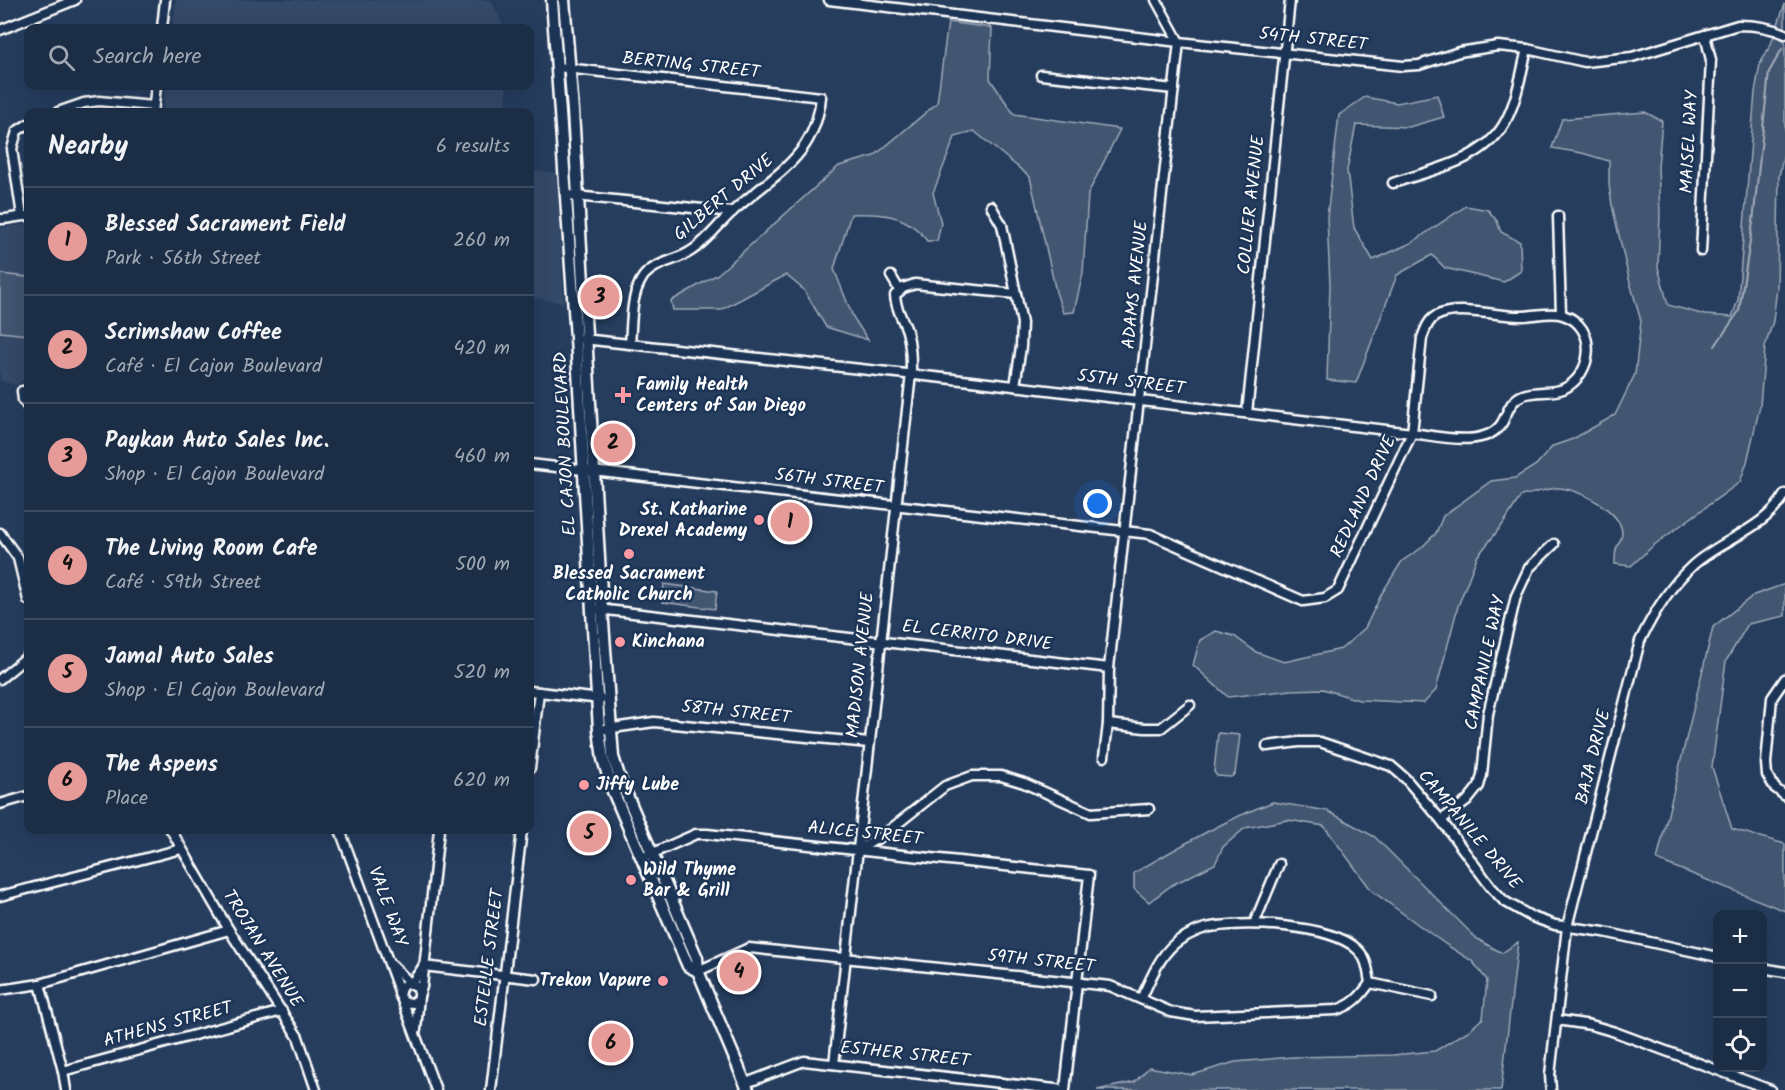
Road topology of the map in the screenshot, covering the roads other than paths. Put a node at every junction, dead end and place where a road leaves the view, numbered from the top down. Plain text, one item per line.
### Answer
1 (75, 0) edge
2 (165, 0) edge
3 (552, 0) edge
4 (564, 0) edge
5 (829, 0) edge
6 (1156, 0) edge
7 (1290, 0) edge
8 (162, 24) edge
9 (0, 30) edge
10 (1705, 34) junction
11 (1785, 34) edge
12 (1179, 42) junction
13 (1527, 49) junction
14 (1285, 53) junction
15 (558, 67) junction
16 (569, 69) junction
17 (1041, 75) dead end
18 (1174, 89) junction
19 (155, 90) edge
20 (820, 98) joint
21 (70, 108) edge
22 (147, 108) edge
23 (153, 108) edge
24 (24, 127) edge
25 (1393, 183) dead end
26 (566, 195) junction
27 (578, 196) junction
28 (991, 206) dead end
29 (24, 211) edge
30 (732, 212) junction
31 (24, 216) edge
32 (1558, 216) dead end
33 (0, 219) edge
34 (1701, 251) dead end
35 (891, 276) dead end
36 (900, 291) junction
37 (1016, 294) junction
38 (1561, 314) junction
39 (581, 339) junction
40 (630, 344) junction
41 (911, 374) junction
42 (1015, 386) junction
43 (1139, 401) junction
44 (1247, 413) junction
45 (1412, 433) junction
46 (534, 464) edge
47 (590, 471) junction
48 (1785, 494) edge
49 (896, 507) junction
50 (1782, 507) edge
51 (1124, 531) junction
52 (0, 533) edge
53 (1554, 544) dead end
54 (24, 583) edge
55 (596, 609) junction
56 (880, 642) junction
57 (24, 659) edge
58 (1109, 668) junction
59 (0, 679) edge
60 (1785, 679) edge
61 (534, 692) edge
62 (603, 700) junction
63 (1190, 705) dead end
64 (1108, 724) junction
65 (605, 729) junction
66 (869, 743) junction
67 (1268, 746) dead end
68 (1104, 757) dead end
69 (1785, 796) edge
70 (24, 797) edge
71 (0, 804) edge
72 (1149, 809) dead end
73 (1441, 820) junction
74 (173, 834) edge
75 (342, 834) edge
76 (439, 834) edge
77 (522, 834) edge
78 (181, 849) junction
79 (858, 849) junction
80 (646, 856) junction
81 (1279, 864) dead end
82 (0, 896) edge
83 (1254, 924) junction
84 (1567, 927) junction
85 (229, 930) junction
86 (1713, 956) edge
87 (846, 958) junction
88 (390, 963) junction
89 (423, 966) junction
90 (1767, 969) edge
91 (698, 971) junction
92 (1785, 972) edge
93 (505, 975) junction
94 (536, 979) dead end
95 (1078, 982) junction
96 (1370, 983) junction
97 (40, 984) junction
98 (411, 984) junction
99 (0, 990) edge
100 (399, 991) junction
101 (419, 994) junction
102 (1432, 996) dead end
103 (1141, 999) junction
104 (403, 1002) junction
105 (282, 1011) junction
106 (1557, 1020) junction
107 (416, 1034) junction
108 (834, 1064) junction
109 (63, 1071) junction
110 (747, 1087) edge
111 (66, 1090) edge
112 (316, 1090) edge
113 (436, 1090) edge
114 (491, 1090) edge
115 (1065, 1090) edge
116 (1551, 1090) edge
117 (1771, 1090) edge

1 - 9 street
2 - 8 street
3 - 15 main road, EL CAJON BOULEVARD
4 - 16 main road, EL CAJON BOULEVARD
5 - 12 street, 54TH STREET
6 - 12 street
7 - 14 street, COLLIER AVENUE
10 - 11 street, 54TH STREET
10 - 13 street, 54TH STREET
10 - 34 street, MAISEL WAY
12 - 14 street, 54TH STREET
12 - 18 street, ADAMS AVENUE
13 - 14 street, 54TH STREET
13 - 25 street
14 - 44 street, COLLIER AVENUE
15 - 16 street, BERTING STREET
15 - 26 main road, EL CAJON BOULEVARD
16 - 20 street, BERTING STREET
16 - 27 main road, EL CAJON BOULEVARD
17 - 18 street
18 - 43 street, ADAMS AVENUE
19 - 23 street
20 - 30 street, GILBERT DRIVE
21 - 22 street
24 - 29 street
26 - 27 street
26 - 39 main road, EL CAJON BOULEVARD
27 - 30 street
27 - 39 main road, EL CAJON BOULEVARD
28 - 37 street
30 - 40 street, GILBERT DRIVE
31 - 33 street
32 - 38 street
35 - 36 street, MADISON AVENUE
36 - 37 street
36 - 41 street, MADISON AVENUE
37 - 42 street
38 - 45 street, REDLAND DRIVE
38 - 45 street, 55TH STREET
39 - 40 street, 55TH STREET
39 - 47 main road, EL CAJON BOULEVARD
40 - 41 street, 55TH STREET
41 - 42 street, 55TH STREET
41 - 49 street, MADISON AVENUE
42 - 43 street, 55TH STREET
43 - 44 street, 55TH STREET
43 - 51 street, ADAMS AVENUE
44 - 45 street, 55TH STREET
45 - 51 street, REDLAND DRIVE
46 - 47 street, 56TH STREET
47 - 49 street, 56TH STREET
47 - 55 main road, EL CAJON BOULEVARD
48 - 50 street, BAJA DRIVE
49 - 51 street, 56TH STREET
49 - 56 street, MADISON AVENUE
50 - 84 street, BAJA DRIVE
51 - 58 street, ADAMS AVENUE
52 - 54 street
53 - 73 street, CAMPANILE WAY
55 - 56 street, EL CERRITO DRIVE
55 - 62 main road, EL CAJON BOULEVARD
56 - 58 street, EL CERRITO DRIVE
56 - 66 street, MADISON AVENUE
57 - 59 street
58 - 64 street, ADAMS AVENUE
60 - 69 street
61 - 62 street
62 - 65 main road, EL CAJON BOULEVARD
63 - 64 street
64 - 68 street, ADAMS AVENUE
65 - 66 street, 58TH STREET
65 - 80 main road, EL CAJON BOULEVARD
66 - 79 street, MADISON AVENUE
67 - 73 street, CAMPANILE DRIVE
70 - 71 street
72 - 79 street
73 - 84 street, CAMPANILE DRIVE
74 - 78 street, TROJAN AVENUE
75 - 88 street, VALE WAY
76 - 89 street
77 - 93 street, ESTELLE STREET
78 - 82 street
78 - 85 street, TROJAN AVENUE
79 - 80 street, ALICE STREET
79 - 87 street, MADISON AVENUE
79 - 95 street, ALICE STREET
80 - 91 main road, EL CAJON BOULEVARD
81 - 83 street
83 - 96 street
83 - 103 street
84 - 86 street, CAMPANILE DRIVE
84 - 106 street, BAJA DRIVE
85 - 97 street
85 - 105 street, TROJAN AVENUE
87 - 91 street, 59TH STREET
87 - 95 street, 59TH STREET
87 - 108 street, MADISON AVENUE
88 - 98 street, VALE WAY
88 - 100 street, VALE WAY
89 - 93 street
89 - 98 street
89 - 101 street
90 - 92 street
91 - 110 main road, EL CAJON BOULEVARD
93 - 94 street
93 - 114 street, ESTELLE STREET
95 - 103 street, 59TH STREET
95 - 115 street
96 - 102 street
96 - 103 street, 59TH STREET
97 - 99 street
97 - 109 street
98 - 100 street
98 - 101 street, VALE WAY
100 - 104 street, VALE WAY
101 - 104 street
101 - 107 street, VALE WAY
104 - 107 street, VALE WAY
105 - 109 street, ATHENS STREET
105 - 112 street, TROJAN AVENUE
106 - 116 street, BAJA DRIVE
106 - 117 street
107 - 113 street, VALE WAY
108 - 110 street, ESTHER STREET
108 - 115 street, ESTHER STREET
109 - 111 street

